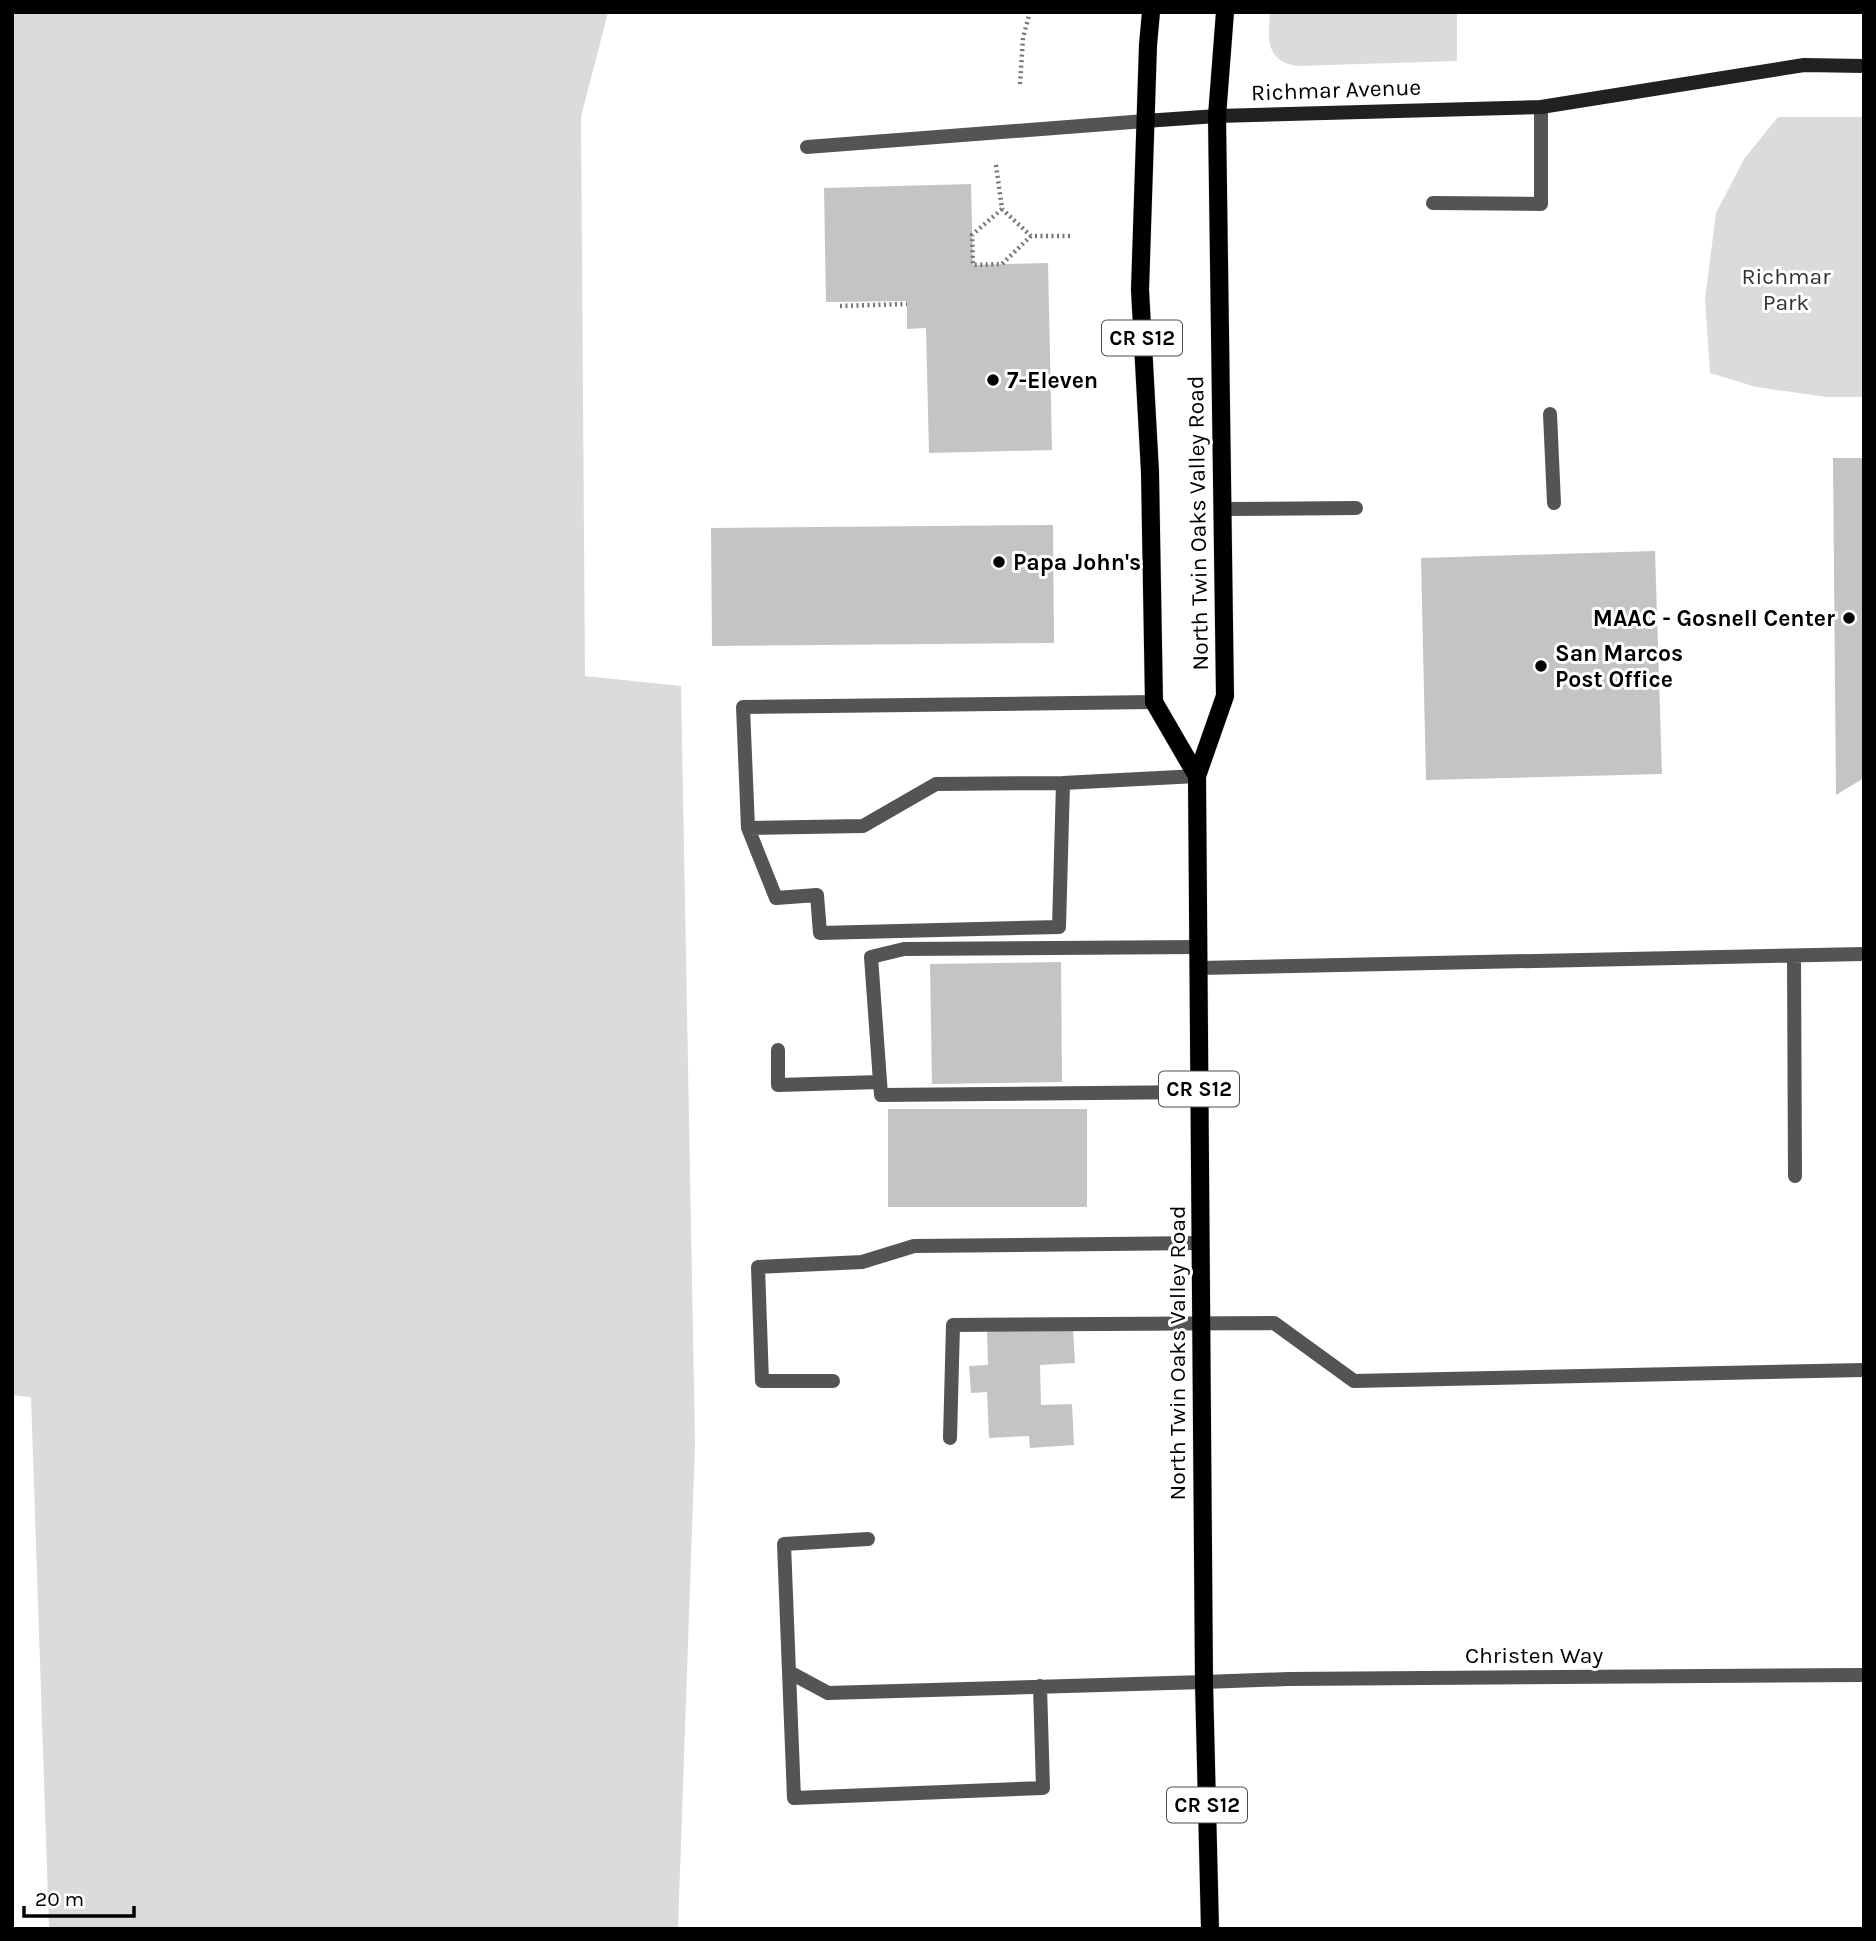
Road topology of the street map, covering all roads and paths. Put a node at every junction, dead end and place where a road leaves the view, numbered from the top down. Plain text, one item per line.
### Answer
1 (1030, 12) edge
2 (1151, 12) edge
3 (1226, 12) edge
4 (1864, 66) edge
5 (1020, 84) dead end
6 (1541, 107) junction
7 (1217, 116) junction
8 (1145, 121) junction
9 (807, 147) dead end
10 (996, 165) dead end
11 (1433, 203) dead end
12 (1002, 209) junction
13 (1031, 236) junction
14 (1072, 236) dead end
15 (907, 304) dead end
16 (840, 306) dead end
17 (1550, 414) dead end
18 (1554, 503) dead end
19 (1356, 508) dead end
20 (1223, 509) junction
21 (1154, 702) junction
22 (1197, 776) junction
23 (1063, 783) junction
24 (748, 828) junction
25 (1198, 947) junction
26 (1864, 954) edge
27 (1794, 956) junction
28 (1199, 968) junction
29 (778, 1050) dead end
30 (880, 1082) junction
31 (1199, 1092) junction
32 (1795, 1176) dead end
33 (1201, 1243) junction
34 (1201, 1324) junction
35 (1864, 1370) edge
36 (833, 1381) dead end
37 (950, 1438) dead end
38 (868, 1539) dead end
39 (789, 1672) junction
40 (1864, 1675) edge
41 (1204, 1682) junction
42 (1040, 1686) junction
43 (1210, 1929) edge

1 - 5 path
2 - 8 main road, North Twin Oaks Valley Road / CR S12
3 - 7 main road, North Twin Oaks Valley Road / CR S12
4 - 6 main road, Richmar Avenue
6 - 7 main road, Richmar Avenue
6 - 11 street
7 - 8 main road, Richmar Avenue
7 - 20 main road, North Twin Oaks Valley Road / CR S12
8 - 9 street, Richmar Avenue
8 - 21 main road, North Twin Oaks Valley Road / CR S12
10 - 12 path
12 - 13 path
12 - 13 path
13 - 14 path
15 - 16 path
17 - 18 street
19 - 20 street
20 - 22 main road, North Twin Oaks Valley Road / CR S12
21 - 22 main road, North Twin Oaks Valley Road / CR S12
21 - 24 street
22 - 23 street
22 - 25 main road, North Twin Oaks Valley Road / CR S12
23 - 24 street
23 - 24 street
25 - 28 main road, North Twin Oaks Valley Road / CR S12
25 - 30 street
26 - 27 street
27 - 28 street
27 - 32 street
28 - 31 main road, North Twin Oaks Valley Road / CR S12
29 - 30 street
30 - 31 street
31 - 33 main road, North Twin Oaks Valley Road / CR S12
33 - 34 main road, North Twin Oaks Valley Road / CR S12
33 - 36 street
34 - 35 street
34 - 37 street
34 - 41 main road, North Twin Oaks Valley Road / CR S12
38 - 39 street
39 - 42 street, Christen Way
39 - 42 street
40 - 41 street, Christen Way
41 - 42 street, Christen Way
41 - 43 main road, North Twin Oaks Valley Road / CR S12

